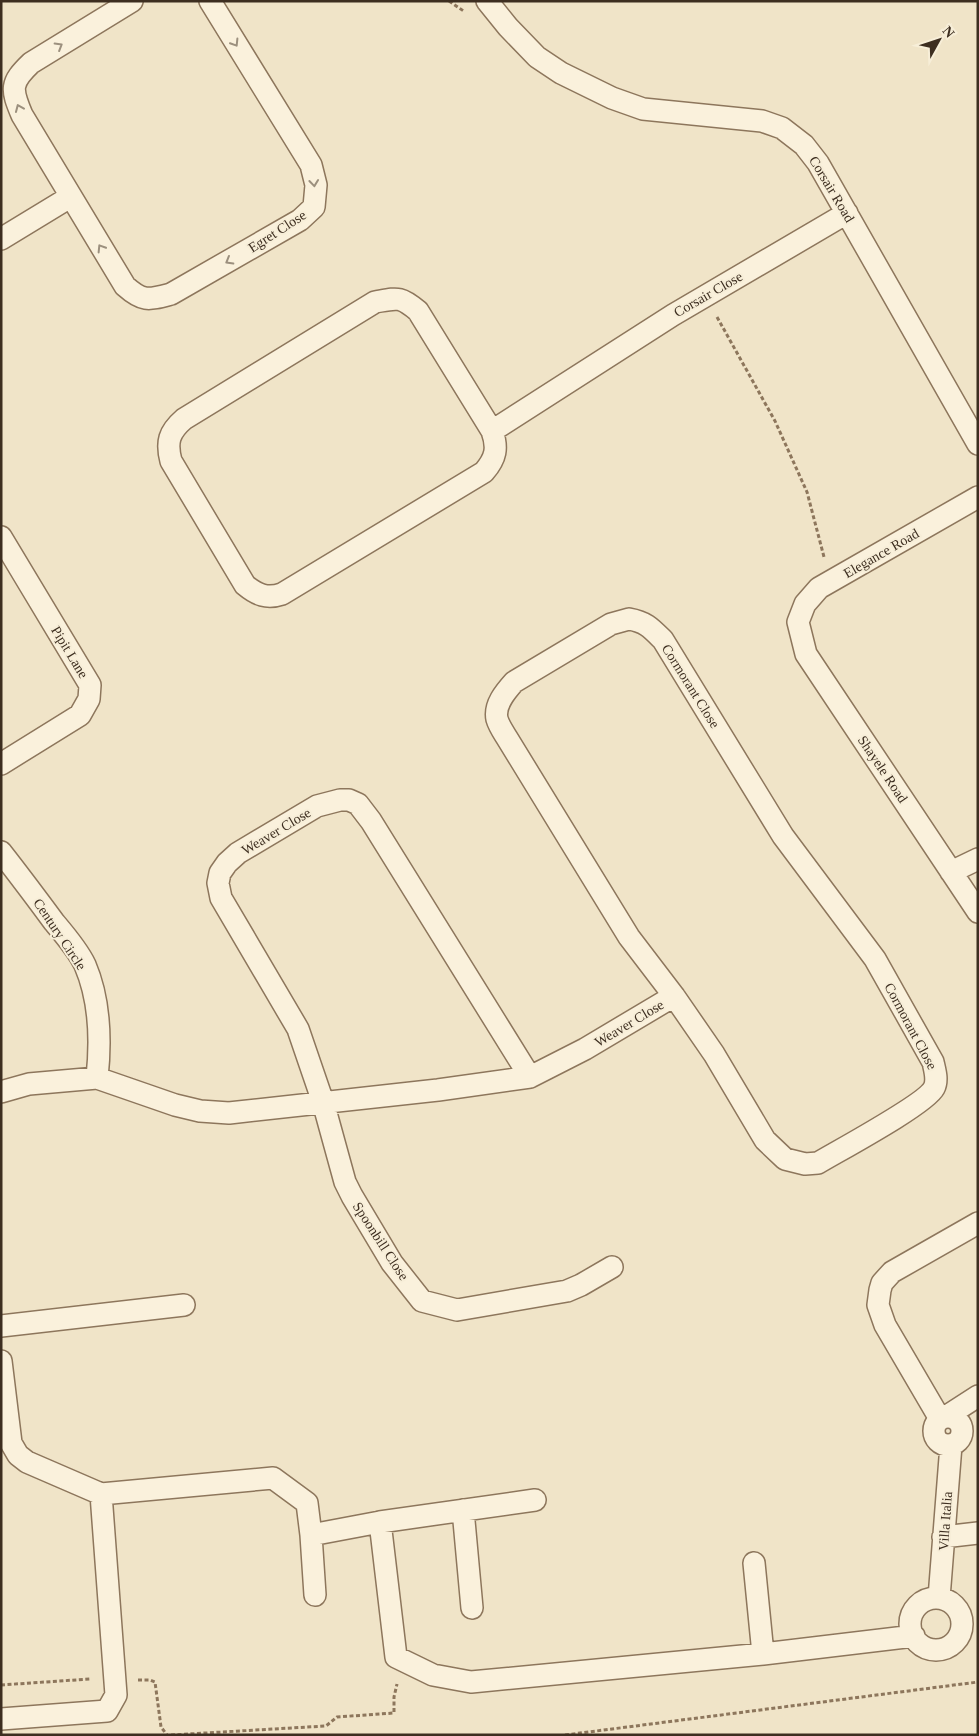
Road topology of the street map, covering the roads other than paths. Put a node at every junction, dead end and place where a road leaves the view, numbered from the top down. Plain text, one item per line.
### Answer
1 (132, 1) edge
2 (210, 1) edge
3 (487, 1) edge
4 (70, 197) junction
5 (847, 214) junction
6 (1, 239) edge
7 (492, 431) junction
8 (978, 444) edge
9 (978, 497) edge
10 (1, 537) edge
11 (798, 622) joint
12 (1, 764) edge
13 (1, 852) edge
14 (978, 858) edge
15 (952, 872) junction
16 (978, 912) edge
17 (674, 996) junction
18 (530, 1077) junction
19 (97, 1078) junction
20 (1, 1092) edge
21 (322, 1102) junction
22 (978, 1223) edge
23 (612, 1267) dead end
24 (184, 1305) dead end
25 (1, 1326) edge
26 (1, 1361) edge
27 (978, 1396) edge
28 (943, 1418) junction
29 (963, 1438) edge
30 (101, 1494) junction
31 (535, 1500) dead end
32 (463, 1510) junction
33 (380, 1522) junction
34 (978, 1533) edge
35 (310, 1535) junction
36 (943, 1537) junction
37 (754, 1563) dead end
38 (315, 1595) dead end
39 (939, 1598) junction
40 (472, 1608) dead end
41 (969, 1616) edge
42 (914, 1636) junction
43 (763, 1654) junction
44 (1, 1719) edge

4 -> 1 street, Egret Close
2 -> 4 street, Egret Close
3 - 5 street, Corsair Road
4 - 6 street
5 - 7 street, Corsair Close
5 - 8 street, Corsair Road
7 - 7 street
9 - 11 street, Elegance Road
10 - 12 street, Pipit Lane
11 - 15 street, Shayele Road
13 - 19 street, Century Circle
14 - 15 street
15 - 16 street, Shayele Road
17 - 17 street, Cormorant Close
17 - 18 street, Weaver Close
18 - 21 street, Weaver Close
18 - 21 street, Weaver Close
19 - 20 street
19 - 21 street
21 - 23 street, Spoonbill Close
22 - 28 street
24 - 25 street
26 - 30 street
27 - 28 street
28 - 29 street, Villa Italia
29 - 36 street, Villa Italia
30 - 35 street
30 - 44 street
31 - 32 street
32 - 33 street
32 - 40 street
33 - 35 street
33 - 43 street
34 - 36 street
35 - 38 street
36 - 39 street, Villa Italia
37 - 43 street
39 - 41 street
39 - 42 street
41 - 42 street
42 - 43 street

